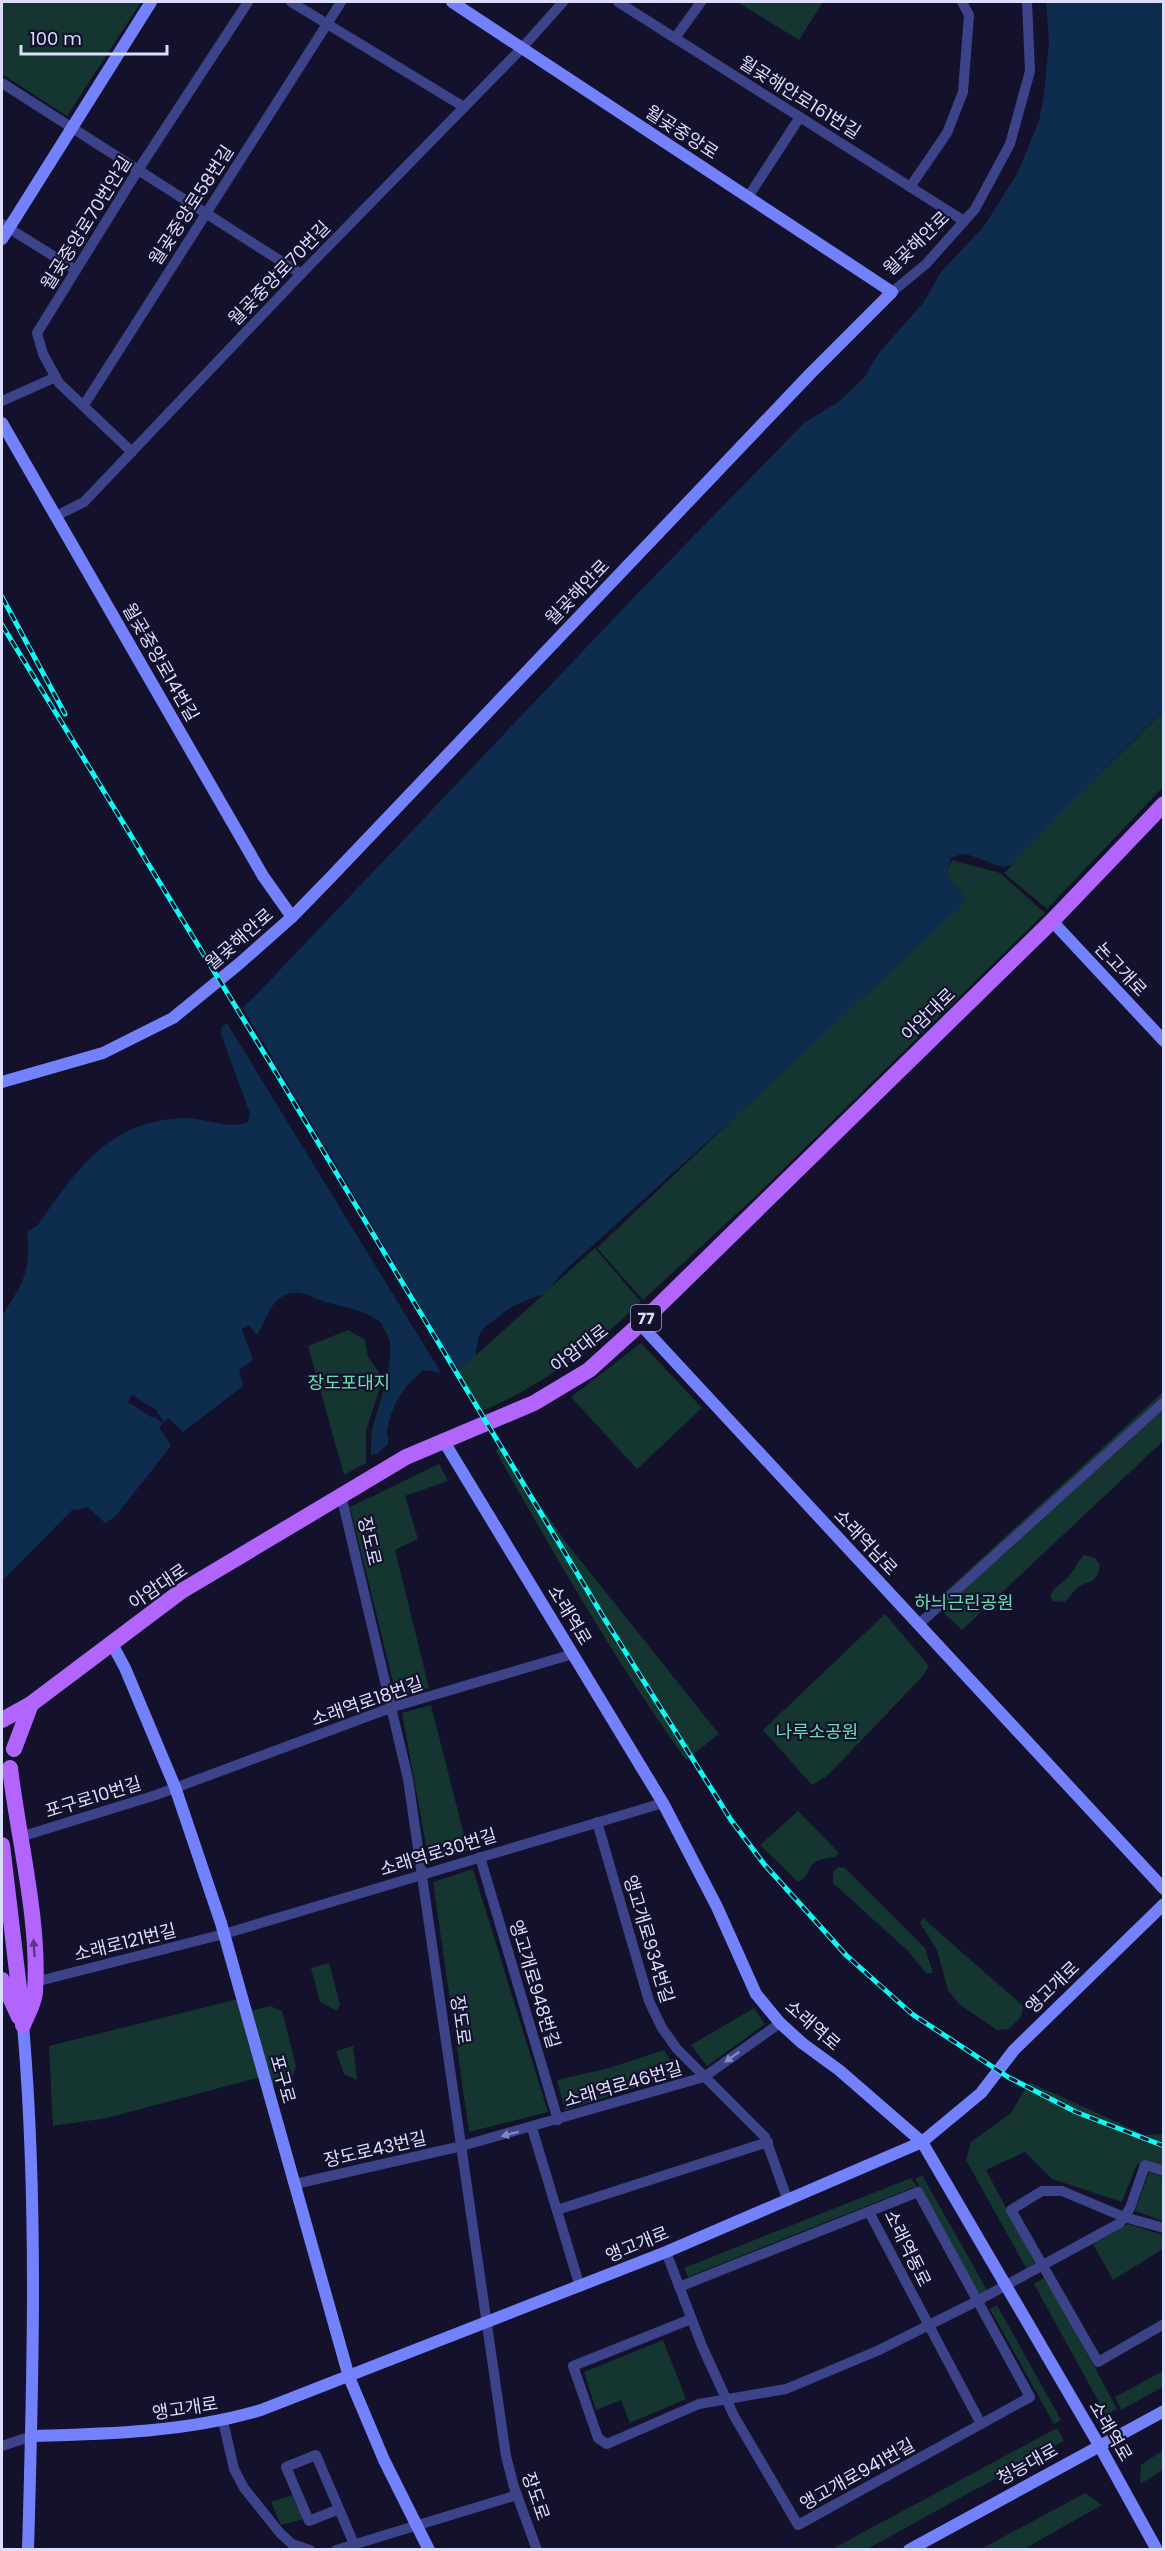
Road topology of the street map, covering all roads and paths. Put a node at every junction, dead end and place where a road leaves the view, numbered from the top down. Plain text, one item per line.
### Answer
1 (151, 2) edge
2 (248, 2) edge
3 (291, 2) edge
4 (341, 2) edge
5 (452, 2) edge
6 (562, 2) edge
7 (618, 2) edge
8 (700, 2) edge
9 (962, 2) edge
10 (1028, 2) edge
11 (327, 25) junction
12 (675, 38) junction
13 (522, 48) junction
14 (3, 86) edge
15 (464, 107) junction
16 (800, 117) junction
17 (72, 127) junction
18 (138, 170) junction
19 (910, 186) junction
20 (747, 196) junction
21 (205, 213) junction
22 (964, 221) junction
23 (4, 231) edge
24 (76, 270) junction
25 (301, 274) junction
26 (892, 292) junction
27 (56, 377) junction
28 (2, 401) edge
29 (84, 405) junction
30 (2, 423) edge
31 (132, 452) junction
32 (56, 516) junction
33 (1164, 804) edge
34 (292, 917) junction
35 (1052, 921) junction
36 (1164, 1041) edge
37 (2, 1082) edge
38 (640, 1324) junction
39 (1164, 1402) edge
40 (442, 1440) junction
41 (341, 1495) junction
42 (918, 1624) junction
43 (111, 1642) junction
44 (573, 1654) junction
45 (31, 1704) junction
46 (393, 1707) junction
47 (2, 1720) edge
48 (2, 1730) edge
49 (14, 1749) junction
50 (6, 1772) edge
51 (176, 1787) junction
52 (663, 1803) junction
53 (597, 1822) junction
54 (20, 1837) junction
55 (2, 1845) edge
56 (480, 1857) junction
57 (424, 1874) junction
58 (1164, 1889) edge
59 (1164, 1904) edge
60 (224, 1934) junction
61 (2, 1980) edge
62 (35, 1982) junction
63 (780, 2023) junction
64 (23, 2025) junction
65 (704, 2077) junction
66 (558, 2120) junction
67 (532, 2128) junction
68 (768, 2142) junction
69 (922, 2142) junction
70 (462, 2146) junction
71 (1164, 2171) edge
72 (294, 2184) junction
73 (788, 2200) junction
74 (557, 2211) junction
75 (869, 2211) junction
76 (1125, 2217) junction
77 (1164, 2228) edge
78 (666, 2252) junction
79 (1043, 2266) junction
80 (1006, 2285) junction
81 (580, 2287) junction
82 (679, 2287) junction
83 (977, 2301) junction
84 (692, 2319) junction
85 (486, 2323) junction
86 (1164, 2324) edge
87 (929, 2325) junction
88 (349, 2377) junction
89 (726, 2397) junction
90 (1030, 2397) joint
91 (1164, 2411) edge
92 (224, 2421) junction
93 (981, 2424) junction
94 (32, 2436) junction
95 (2, 2445) edge
96 (1099, 2445) junction
97 (517, 2494) junction
98 (339, 2509) junction
99 (417, 2527) junction
100 (354, 2544) junction
101 (28, 2550) edge
102 (309, 2550) edge
103 (336, 2550) edge
104 (429, 2550) edge
105 (537, 2550) edge
106 (909, 2550) edge
107 (1156, 2550) edge

1 - 17 street
2 - 18 street, 월곶중앙로70번안길
3 - 11 street
4 - 11 street, 월곶중앙로58번길
5 - 13 street, 월곶중앙로
6 - 13 street, 월곶중앙로70번길
7 - 12 street, 월곶해안로161번길
8 - 12 street
9 - 19 street
10 - 22 street, 월곶해안로
11 - 15 street
11 - 21 street, 월곶중앙로58번길
12 - 16 street, 월곶해안로161번길
13 - 15 street, 월곶중앙로70번길
13 - 20 street, 월곶중앙로
14 - 17 street
15 - 25 street, 월곶중앙로70번길
16 - 19 street, 월곶해안로161번길
16 - 20 street
17 - 18 street
17 - 23 street
18 - 21 street
18 - 24 street, 월곶중앙로70번안길
19 - 22 street, 월곶해안로161번길
20 - 26 street, 월곶중앙로
21 - 25 street
21 - 29 street, 월곶중앙로58번길
22 - 26 street, 월곶해안로
23 - 24 street
24 - 27 street, 월곶중앙로70번안길
25 - 31 street, 월곶중앙로70번길
26 - 34 street, 월곶해안로
27 - 28 street
27 - 29 street, 월곶중앙로70번안길
29 - 31 street, 월곶중앙로70번안길
30 - 32 street, 월곶중앙로14번길
31 - 32 street, 월곶중앙로70번길
32 - 34 street, 월곶중앙로14번길
33 - 35 main road, 아암대로 / 77
34 - 37 street, 월곶해안로
35 - 36 street, 논고개로
35 - 38 main road, 아암대로 / 77
38 - 40 main road, 아암대로 / 77
38 - 42 street, 소래역남로
39 - 42 street
40 - 41 main road, 아암대로 / 77
40 - 44 street, 소래역로
41 - 43 main road, 아암대로 / 77
41 - 46 street, 장도로
42 - 58 street, 소래역남로
43 - 45 main road, 아암대로 / 77
43 - 51 street, 포구로
44 - 46 street, 소래역로18번길
44 - 52 street, 소래역로
45 - 47 main road, 아암대로 / 77
45 - 49 main road
46 - 51 street, 소래역로18번길
46 - 57 street, 장도로
48 - 49 main road
49 - 50 main road
50 - 54 main road
51 - 54 street, 포구로10번길
51 - 60 street, 포구로
52 - 53 street, 소래역로30번길
52 - 63 street, 소래역로
53 - 56 street, 소래역로30번길
53 - 65 street, 앵고개로934번길
62 -> 54 main road
55 - 64 main road
56 - 57 street, 소래역로30번길
56 - 66 street, 앵고개로948번길
57 - 60 street, 소래역로30번길
57 - 70 street, 장도로
59 - 69 street, 앵고개로
60 - 62 street, 소래로121번길
60 - 72 street, 포구로
61 - 64 main road
62 - 64 main road
63 -> 65 street, 소래역로46번길
63 - 69 street, 소래역로
64 - 94 street
65 - 66 street, 소래역로46번길
65 - 68 street, 앵고개로934번길
66 - 67 street, 소래역로46번길
67 -> 70 street, 소래역로46번길
67 - 74 street
68 - 73 street, 앵고개로934번길
68 - 74 street
69 - 73 street, 앵고개로
69 - 80 street, 소래역로
70 - 72 street, 장도로43번길
70 - 85 street, 장도로
71 - 76 street
72 - 88 street, 포구로
73 - 78 street, 앵고개로
74 - 81 street
75 - 82 street
75 - 83 street, 소래역동로
75 - 87 street, 소래역동로
76 - 77 street
76 - 79 street
76 - 79 street
78 - 81 street, 앵고개로
78 - 82 street, 앵고개로941번길
79 - 80 street
79 - 86 street
80 - 83 street
80 - 96 street, 소래역로
81 - 85 street, 앵고개로
82 - 84 street, 앵고개로941번길
83 - 87 street
83 - 90 street, 소래역동로
84 - 89 street, 앵고개로941번길
84 - 89 street
85 - 88 street, 앵고개로
85 - 97 street, 장도로
87 - 89 street
87 - 93 street, 소래역동로
88 - 92 street, 앵고개로
88 - 99 street, 포구로
89 - 93 street, 앵고개로941번길
90 - 93 street, 앵고개로941번길
91 - 96 street, 청능대로
92 - 94 street, 앵고개로
92 - 102 street
94 - 95 street
94 - 101 street
96 - 106 street, 청능대로
96 - 107 street, 소래역로
97 - 99 street
97 - 105 street, 장도로
98 - 98 street
98 - 100 street
99 - 100 street
99 - 104 street, 포구로
100 - 103 street

